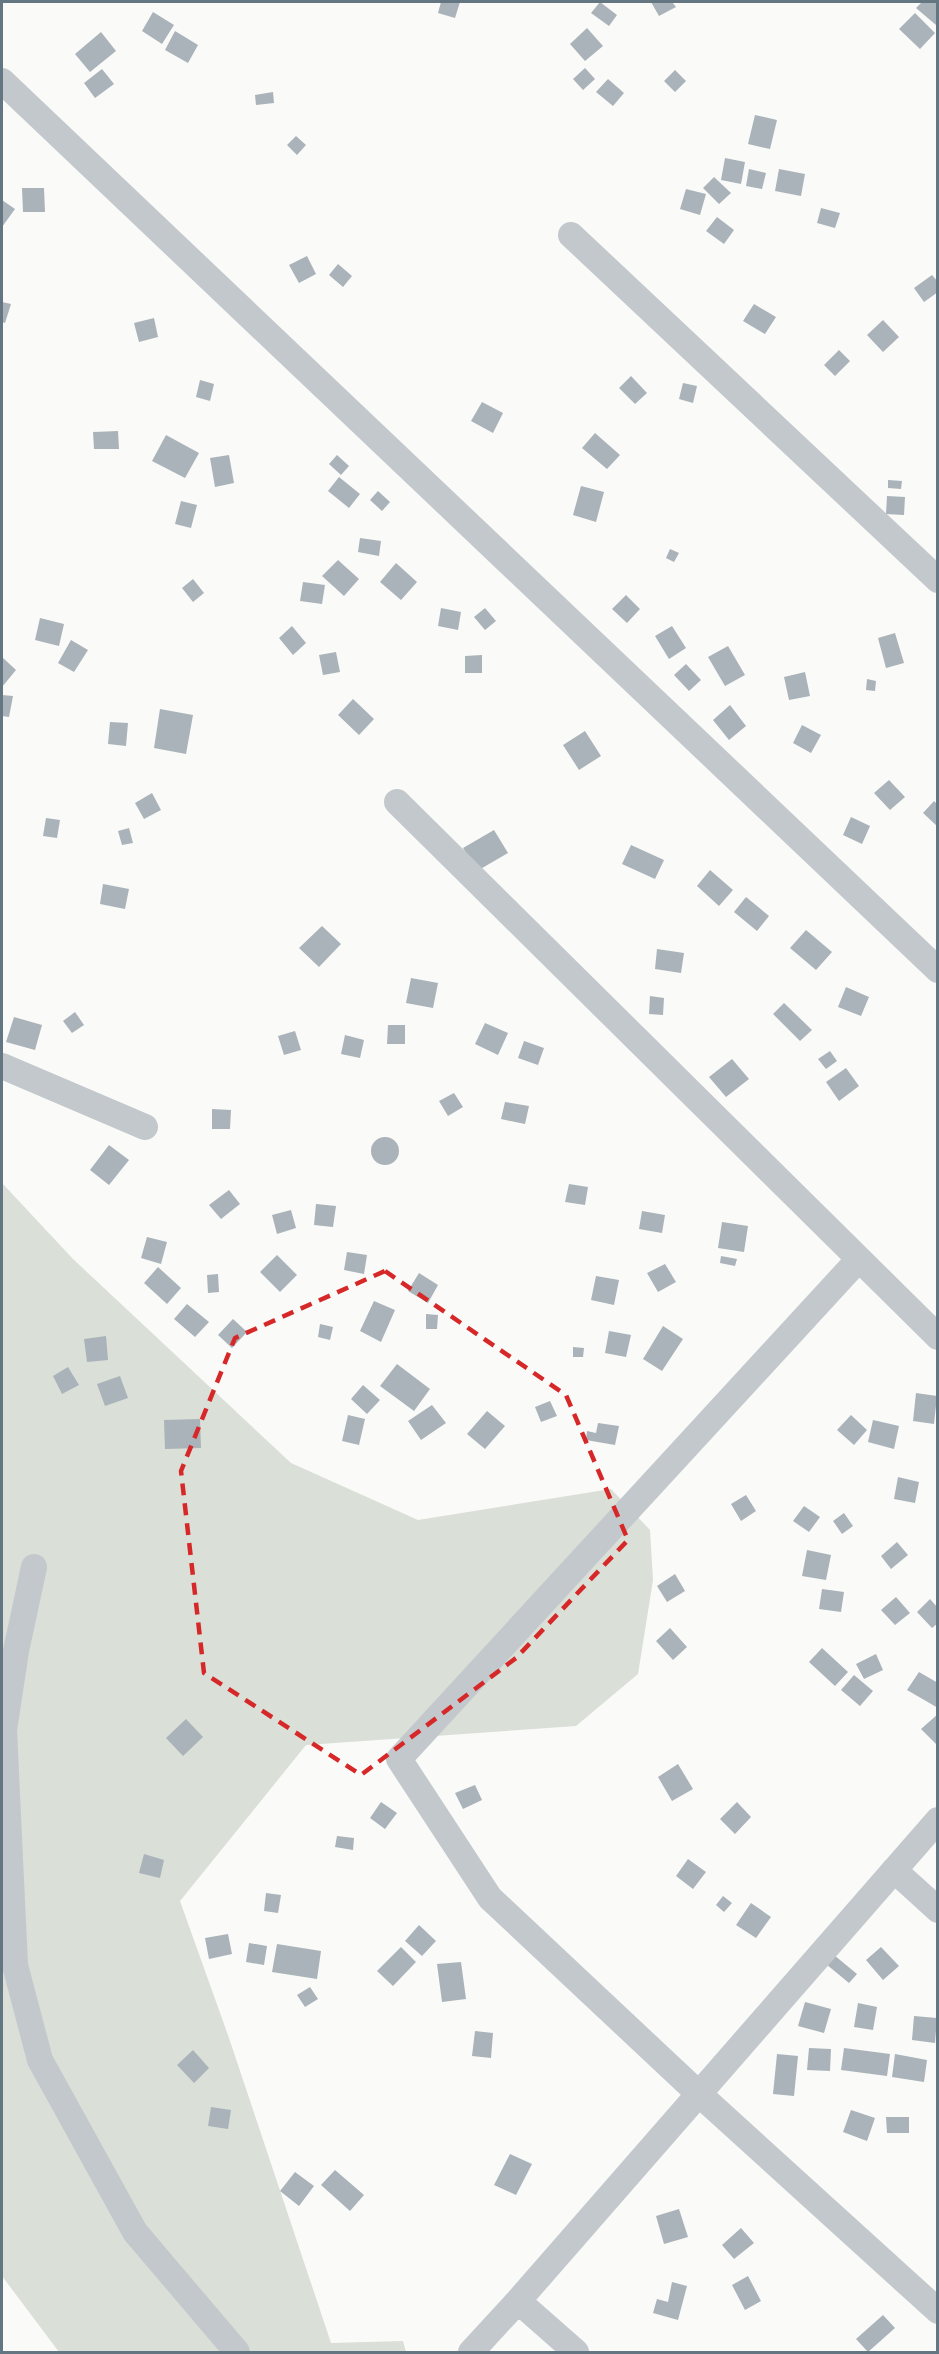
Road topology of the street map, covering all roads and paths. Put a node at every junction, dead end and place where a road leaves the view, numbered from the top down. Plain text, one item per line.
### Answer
1 (2, 81) edge
2 (571, 235) dead end
3 (938, 580) edge
4 (397, 802) dead end
5 (938, 970) edge
6 (2, 1066) edge
7 (145, 1127) dead end
8 (859, 1259) junction
9 (938, 1337) edge
10 (34, 1567) dead end
11 (9, 1654) edge
12 (938, 1820) edge
13 (894, 1870) junction
14 (938, 1910) edge
15 (699, 2094) junction
16 (518, 2301) junction
17 (938, 2311) edge
18 (237, 2352) edge
19 (471, 2352) edge
20 (576, 2352) edge

1 - 5 street
2 - 3 street
4 - 8 street
6 - 7 street
8 - 9 street
8 - 15 street
10 - 11 street
11 - 18 street
12 - 13 street
13 - 14 street
13 - 15 street
15 - 16 street
15 - 17 street
16 - 19 street
16 - 20 street

